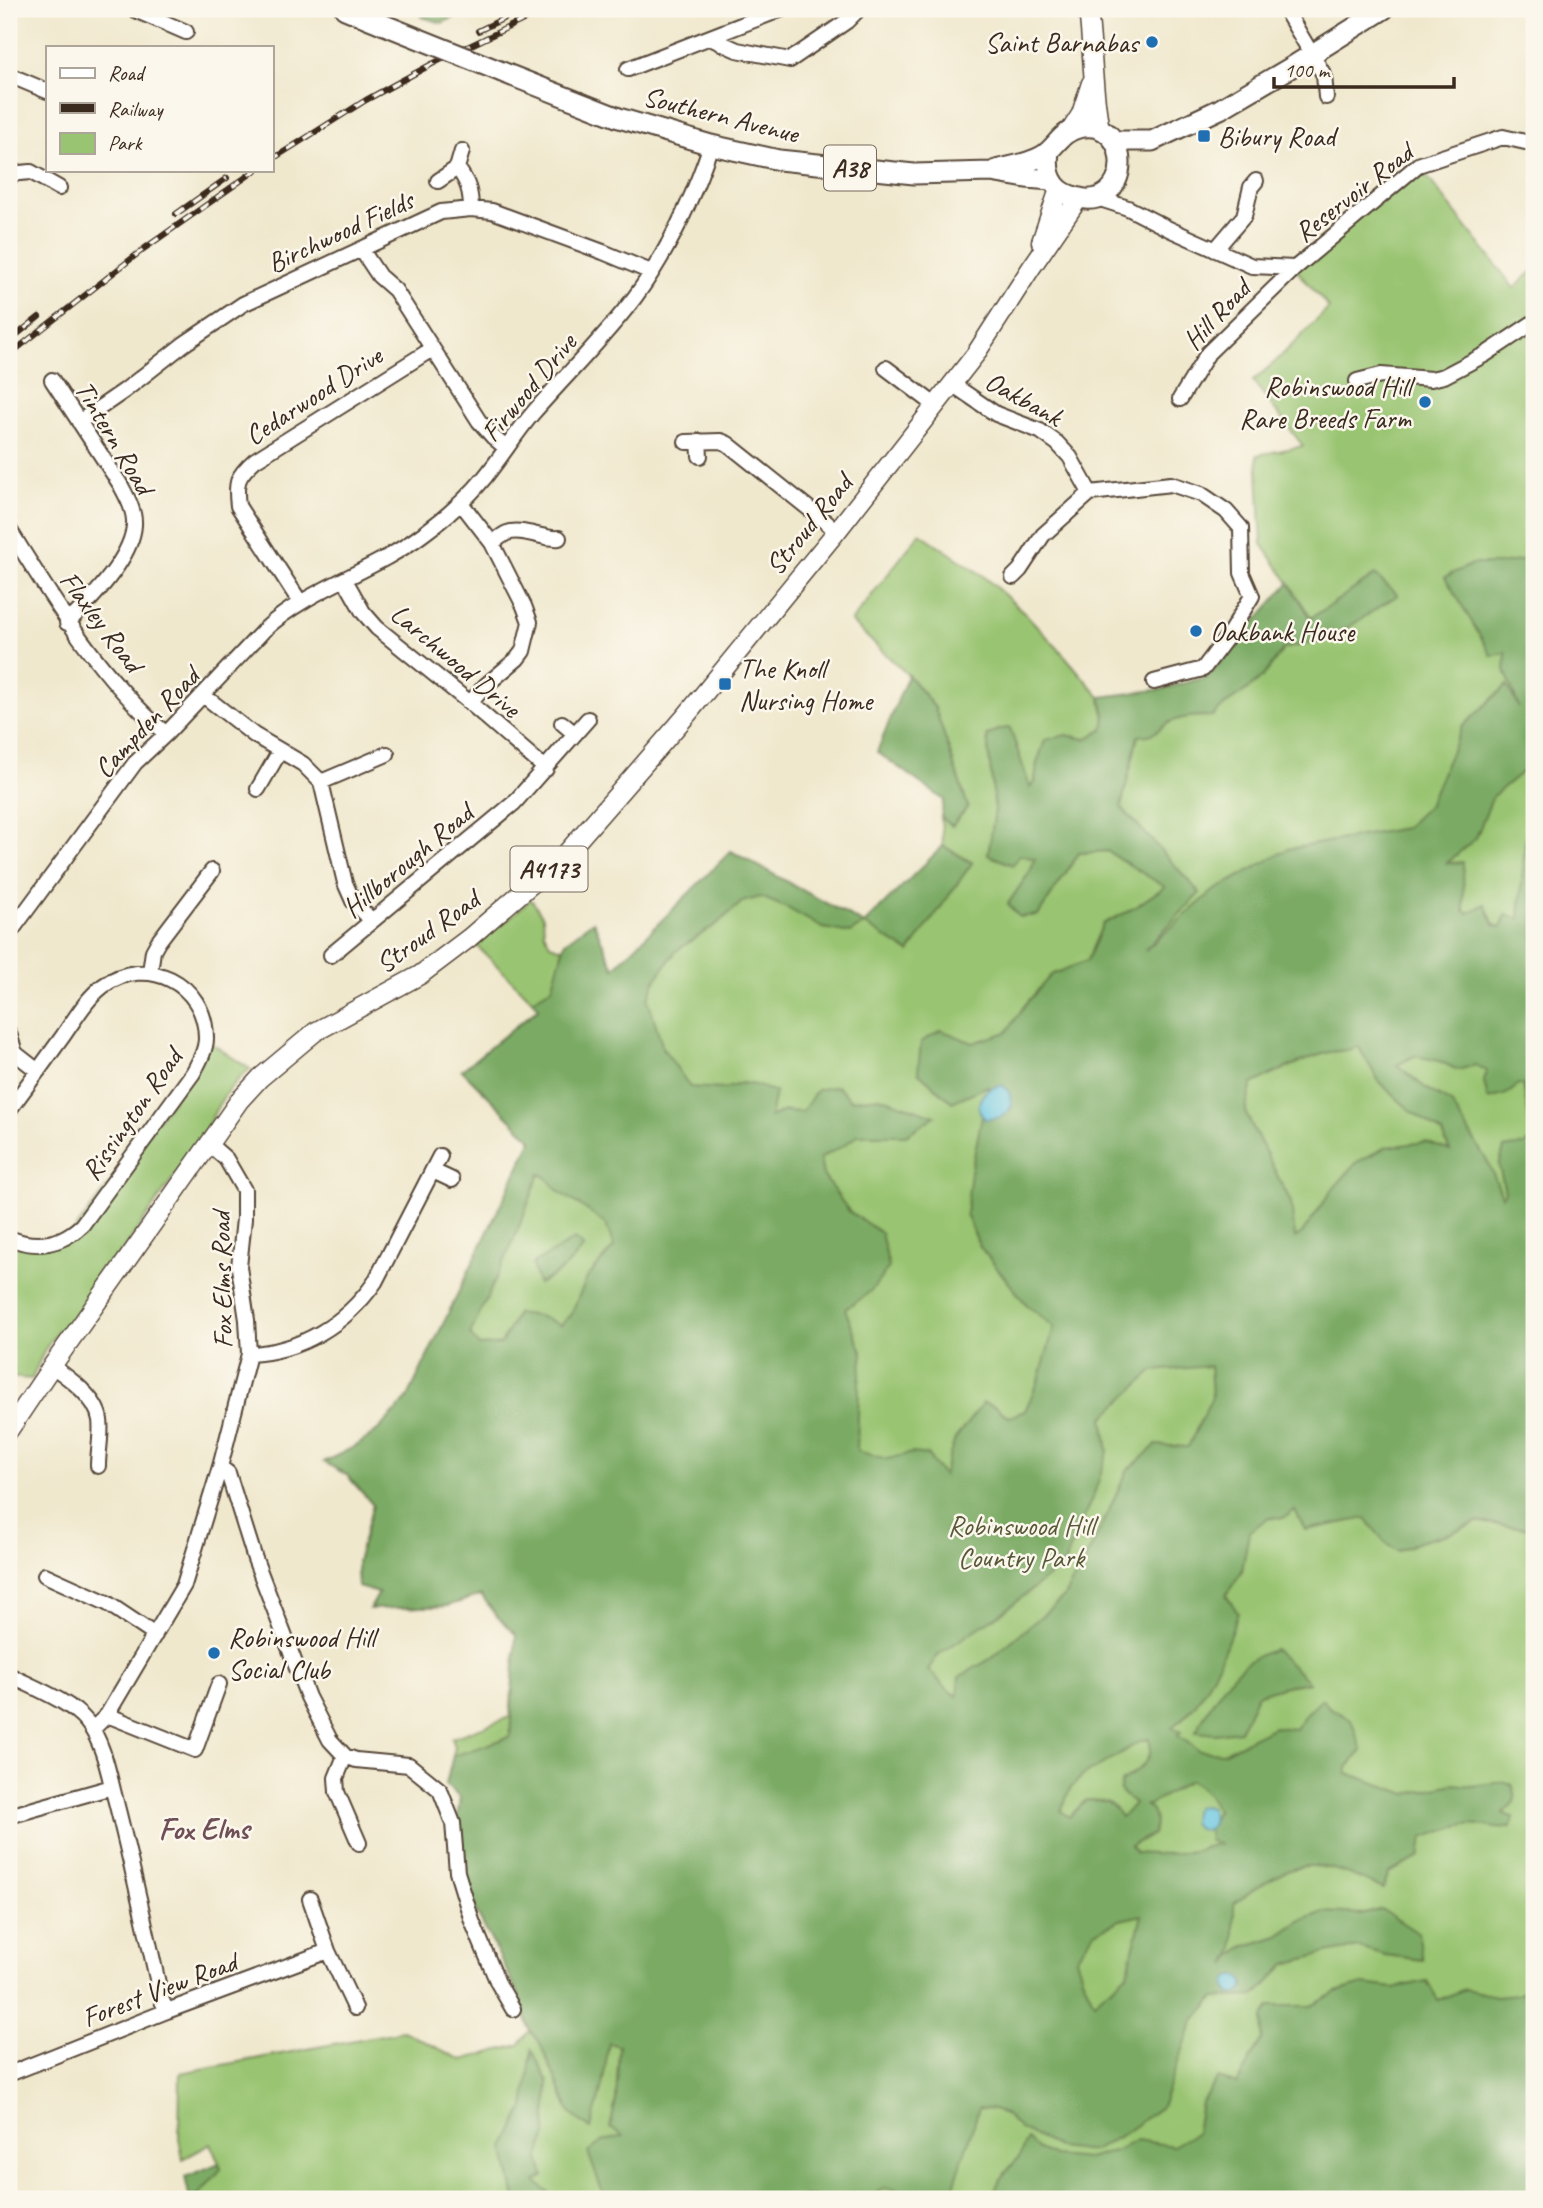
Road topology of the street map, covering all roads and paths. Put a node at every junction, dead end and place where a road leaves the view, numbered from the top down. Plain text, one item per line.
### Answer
1 (133, 9) edge
2 (345, 9) edge
3 (782, 9) edge
4 (859, 9) edge
5 (1088, 9) edge
6 (1285, 9) edge
7 (1384, 9) edge
8 (186, 32) dead end
9 (709, 38) junction
10 (1311, 53) junction
11 (628, 69) dead end
12 (9, 75) edge
13 (1093, 76) junction
14 (46, 91) edge
15 (1326, 97) dead end
16 (1069, 133) junction
17 (1107, 135) junction
18 (1152, 141) junction
19 (1534, 144) edge
20 (710, 145) junction
21 (462, 151) dead end
22 (1049, 152) junction
23 (1121, 163) junction
24 (457, 168) junction
25 (991, 172) junction
26 (12, 174) edge
27 (438, 181) dead end
28 (1256, 181) dead end
29 (1055, 184) junction
30 (1115, 185) junction
31 (59, 188) dead end
32 (1088, 198) junction
33 (1128, 208) junction
34 (471, 209) junction
35 (361, 249) junction
36 (1215, 250) junction
37 (1031, 268) junction
38 (1295, 268) junction
39 (651, 272) junction
40 (1534, 322) edge
41 (432, 349) junction
42 (886, 368) dead end
43 (1365, 374) dead end
44 (52, 380) dead end
45 (952, 384) junction
46 (1180, 399) dead end
47 (935, 405) junction
48 (79, 422) junction
49 (695, 446) dead end
50 (506, 448) junction
51 (1090, 493) junction
52 (461, 503) junction
53 (9, 529) edge
54 (837, 531) junction
55 (555, 539) dead end
56 (492, 543) junction
57 (1011, 578) dead end
58 (345, 580) junction
59 (306, 599) junction
60 (67, 623) junction
61 (1154, 682) dead end
62 (203, 695) junction
63 (470, 703) junction
64 (588, 719) dead end
65 (562, 723) dead end
66 (166, 733) junction
67 (575, 734) junction
68 (280, 751) junction
69 (387, 754) dead end
70 (546, 769) junction
71 (321, 782) junction
72 (258, 789) dead end
73 (212, 871) dead end
74 (370, 920) junction
75 (9, 934) edge
76 (331, 955) dead end
77 (150, 972) junction
78 (9, 1033) edge
79 (38, 1071) junction
80 (9, 1110) edge
81 (209, 1144) junction
82 (440, 1156) dead end
83 (433, 1171) junction
84 (453, 1180) dead end
85 (9, 1238) edge
86 (249, 1354) junction
87 (52, 1366) junction
88 (14, 1410) edge
89 (9, 1430) edge
90 (102, 1460) dead end
91 (220, 1467) junction
92 (45, 1575) dead end
93 (155, 1635) junction
94 (9, 1675) edge
95 (219, 1684) dead end
96 (107, 1715) junction
97 (93, 1729) junction
98 (345, 1756) junction
99 (112, 1787) junction
100 (9, 1816) edge
101 (359, 1843) dead end
102 (310, 1899) dead end
103 (328, 1951) junction
104 (355, 2008) dead end
105 (513, 2009) dead end
106 (167, 2011) junction
107 (9, 2074) edge

1 - 8 street
2 - 20 highway, Southern Avenue / A38, bridge
3 - 9 street
4 - 9 street
5 - 13 main road
6 - 10 street
7 - 10 highway
9 - 11 street
10 - 15 street
10 - 18 highway
12 - 14 street
13 - 16 main road
13 - 17 main road
16 - 17 highway
16 - 22 highway, A38
17 - 18 highway
17 - 23 highway
18 - 23 highway
19 - 38 street, Reservoir Road
20 - 25 highway, Southern Avenue / A38
20 - 39 street, Firwood Drive
21 - 24 street
22 - 25 highway, A38
22 - 29 highway
23 - 30 highway
24 - 27 street
24 - 34 street
25 - 29 highway, A38
26 - 31 street
28 - 36 street
29 - 32 highway, A38
29 - 37 main road, A4173
30 - 32 highway
30 - 33 street
32 - 33 street, Reservoir Road
32 - 37 main road, A4173
33 - 36 street, Reservoir Road
34 - 35 street, Birchwood Fields
34 - 39 street, Birchwood Fields
35 - 41 street
35 - 48 street, Birchwood Fields
36 - 38 street, Reservoir Road
37 - 45 main road, Stroud Road / A4173
38 - 46 street, Hill Road
39 - 50 street, Firwood Drive
40 - 43 street
41 - 50 street
41 - 59 street, Cedarwood Drive
42 - 47 street
44 - 48 street, Tintern Road
45 - 47 main road, Stroud Road / A4173
45 - 51 street, Oakbank
47 - 54 main road, Stroud Road / A4173
48 - 60 street, Tintern Road
49 - 54 street
50 - 52 street, Firwood Drive
51 - 57 street
51 - 61 street
52 - 56 street
52 - 58 street, Firwood Drive
53 - 60 street, Flaxley Road
54 - 81 main road, Stroud Road / A4173
55 - 56 street
56 - 63 street
58 - 59 street, Firwood Drive
58 - 63 street, Larchwood Drive
59 - 62 street, Campden Road
60 - 66 street, Flaxley Road
62 - 66 street, Campden Road
62 - 68 street
63 - 70 street, Larchwood Drive
64 - 67 street
65 - 67 street
66 - 75 street, Campden Road
67 - 70 street
68 - 71 street
68 - 72 street
69 - 71 street
70 - 74 street, Hillborough Road
71 - 74 street
73 - 77 street
74 - 76 street, Hillborough Road
77 - 79 street
77 - 85 street, Rissington Road
78 - 79 street
79 - 80 street
81 - 86 street, Fox Elms Road
81 - 87 main road, Stroud Road / A4173
82 - 83 street
83 - 84 street
83 - 86 street
86 - 91 street, Fox Elms Road
87 - 88 main road, Stroud Road / A4173
87 - 90 street
88 - 89 main road, Stroud Road / A4173
91 - 93 street, Fox Elms Road
91 - 98 street
92 - 93 street
93 - 96 street, Fox Elms Road
94 - 97 street
95 - 96 street
96 - 97 street, Fox Elms Road
97 - 99 street
98 - 101 street
98 - 105 street
99 - 100 street
99 - 106 street
102 - 103 street
103 - 104 street
103 - 106 street, Forest View Road
106 - 107 street, Forest View Road

